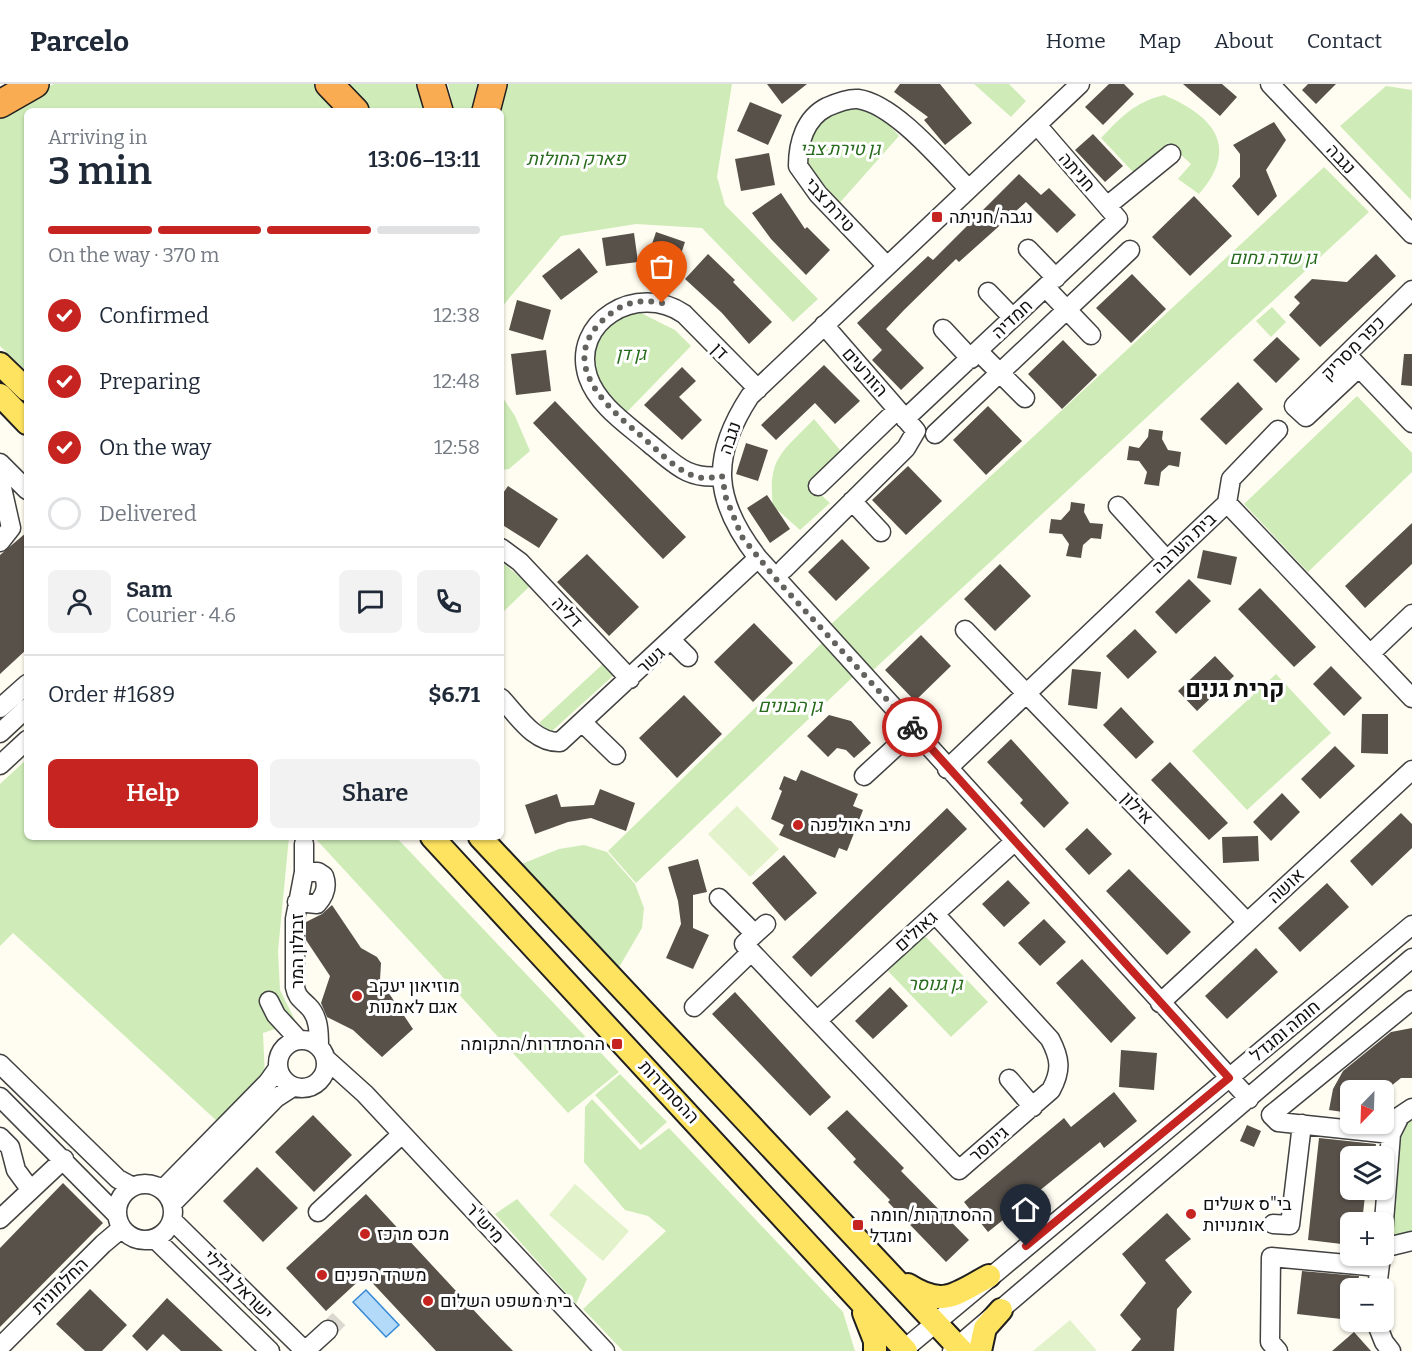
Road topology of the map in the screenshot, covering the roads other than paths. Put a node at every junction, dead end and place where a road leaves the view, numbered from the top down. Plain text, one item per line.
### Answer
1 (329, 84) edge
2 (431, 84) edge
3 (493, 84) edge
4 (1080, 84) edge
5 (33, 86) edge
6 (1278, 86) edge
7 (0, 104) edge
8 (352, 108) edge
9 (438, 108) edge
10 (487, 108) edge
11 (1037, 125) junction
12 (1171, 154) dead end
13 (969, 189) junction
14 (1113, 213) junction
15 (1412, 234) edge
16 (1028, 249) dead end
17 (1130, 250) dead end
18 (886, 265) junction
19 (1051, 283) junction
20 (1412, 290) edge
21 (988, 292) dead end
22 (1067, 310) junction
23 (1013, 318) junction
24 (824, 325) junction
25 (943, 329) dead end
26 (1090, 335) dead end
27 (974, 355) junction
28 (1343, 358) junction
29 (0, 364) edge
30 (1000, 373) junction
31 (24, 387) edge
32 (758, 388) junction
33 (0, 395) edge
34 (1025, 398) dead end
35 (1294, 406) dead end
36 (901, 414) junction
37 (24, 420) edge
38 (1412, 423) edge
39 (1278, 429) dead end
40 (935, 434) dead end
41 (0, 463) edge
42 (722, 476) junction
43 (0, 479) edge
44 (818, 486) dead end
45 (24, 487) edge
46 (1, 498) edge
47 (852, 501) junction
48 (1227, 503) junction
49 (1118, 506) dead end
50 (881, 532) dead end
51 (0, 542) edge
52 (504, 550) edge
53 (758, 558) junction
54 (1167, 560) junction
55 (784, 569) dead end
56 (1412, 614) edge
57 (965, 630) dead end
58 (671, 640) junction
59 (1370, 654) junction
60 (688, 657) dead end
61 (630, 679) junction
62 (24, 687) edge
63 (1026, 693) junction
64 (1412, 698) edge
65 (504, 702) edge
66 (0, 708) edge
67 (24, 711) edge
68 (583, 723) junction
69 (914, 730) junction
70 (0, 733) edge
71 (24, 743) edge
72 (616, 755) dead end
73 (0, 765) edge
74 (947, 769) junction
75 (1412, 770) edge
76 (864, 776) dead end
77 (435, 840) edge
78 (483, 840) edge
79 (1014, 842) junction
80 (304, 844) dead end
81 (304, 872) junction
82 (719, 898) dead end
83 (297, 902) junction
84 (934, 914) junction
85 (1247, 922) junction
86 (1412, 925) edge
87 (757, 937) junction
88 (1412, 958) edge
89 (1412, 1000) edge
90 (1160, 1003) junction
91 (694, 1007) dead end
92 (818, 1020) junction
93 (312, 1046) junction
94 (283, 1049) junction
95 (0, 1064) edge
96 (278, 1068) junction
97 (1229, 1078) junction
98 (1009, 1079) dead end
99 (320, 1081) junction
100 (292, 1087) junction
101 (365, 1094) junction
102 (0, 1097) edge
103 (1249, 1099) junction
104 (1033, 1107) junction
105 (1412, 1108) edge
106 (1302, 1124) junction
107 (1340, 1128) edge
108 (1394, 1130) edge
109 (402, 1134) junction
110 (1392, 1134) edge
111 (0, 1137) edge
112 (64, 1159) junction
113 (133, 1187) junction
114 (30, 1189) junction
115 (168, 1205) junction
116 (318, 1212) dead end
117 (1385, 1212) edge
118 (0, 1220) edge
119 (120, 1222) junction
120 (1273, 1224) dead end
121 (154, 1239) junction
122 (1412, 1241) edge
123 (1394, 1245) edge
124 (1340, 1260) edge
125 (883, 1266) junction
126 (989, 1276) junction
127 (857, 1298) junction
128 (1000, 1310) junction
129 (935, 1321) junction
130 (327, 1330) tunnel mouth
131 (1380, 1332) edge
132 (0, 1347) edge
133 (957, 1349) edge
134 (904, 1350) edge
135 (270, 1351) edge
136 (305, 1351) edge
137 (605, 1351) edge
138 (875, 1351) edge
139 (980, 1351) edge
140 (1278, 1351) edge
141 (1391, 1351) edge

1 - 8 highway
2 - 9 highway
3 - 10 highway
4 - 11 street, נגבה
5 - 7 highway
6 - 15 street, נגבה
11 - 13 street, נגבה
11 - 14 street, חניתה
12 - 14 street, חמדיה
13 - 18 street, נגבה
13 - 18 street, טירת צבי
14 - 19 street, חמדיה
16 - 19 street
17 - 22 street
18 - 24 street, נגבה
19 - 22 street
19 - 23 street, חמדיה
20 - 28 street, כפר מסריק
21 - 23 street
22 - 26 street
22 - 30 street
23 - 27 street, חמדיה
24 - 32 street, נגבה
24 - 36 street, הזורעים
25 - 27 street
27 - 30 street
27 - 36 street, חמדיה
28 - 35 street, כפר מסריק
28 - 38 street
29 - 31 main road
30 - 34 street
30 - 40 street
32 - 42 street, נגבה
32 - 42 street, דן
33 - 37 main road
36 - 44 street, חמדיה
36 - 47 street
39 - 48 street
41 - 45 street
42 - 53 street, נגבה
43 - 46 street
46 - 51 street
47 - 50 street
47 - 55 street
48 - 54 street, בית הערבה
48 - 59 street, בית הערבה
49 - 54 street
52 - 61 street, דליה
53 - 58 street, גשר
53 - 69 street, נגבה
54 - 63 street, בית הערבה
56 - 59 street
57 - 63 street, אילון
58 - 60 street
58 - 61 street, גשר
59 - 64 street, בית הערבה
61 - 68 street, גשר
62 - 66 street
63 - 74 street, בית הערבה
63 - 85 street, אילון
65 - 68 street, גשר
67 - 70 street
68 - 72 street
69 - 74 street, נגבה
69 - 76 street
71 - 73 street
74 - 79 street, נגבה
75 - 85 street, אושה
77 - 127 main road, ההסתדרות
78 - 125 main road, ההסתדרות
79 - 84 street, גאולים
79 - 90 street, נגבה
80 - 81 street, זבולון המר
81 - 83 street, זבולון המר
81 - 83 street
82 - 87 street, גינוסר
83 - 93 street, זבולון המר
84 - 92 street, גאולים
84 - 104 street, גינוסר
85 - 90 street, אושה
86 - 97 street, חומה ומגדל
87 - 91 street
87 - 92 street, גינוסר
88 - 103 street, חומה ומגדל
89 - 106 street
90 - 97 street, נגבה
92 - 104 street, גינוסר
93 - 94 street
93 - 94 street, מיש"ר
93 - 99 street
93 - 101 street, מיש"ר
94 - 96 street
95 - 113 street
96 - 100 street
96 - 115 street
97 - 103 street, נגבה
97 - 126 street, חומה ומגדל
98 - 104 street
99 - 100 street
99 - 101 street
100 - 115 street
101 - 109 street, מיש"ר
102 - 112 street, ישראל גלילי
103 - 128 street, חומה ומגדל
105 - 108 street
106 - 107 street
106 - 120 street
109 - 116 street
109 - 137 street, מיש"ר
110 - 117 street
111 - 114 street
112 - 114 street
112 - 119 street, ישראל גלילי
113 - 115 street
113 - 119 street
114 - 118 street
115 - 121 street
115 - 136 street, ישראל גלילי
119 - 121 street, ישראל גלילי
119 - 132 street, החלמונית
121 - 135 street, ישראל גלילי
122 - 123 street
124 - 140 street
125 - 126 main road
125 - 129 main road, ההסתדרות
126 - 129 street, חומה ומגדל
127 - 134 main road, ההסתדרות
127 - 138 main road
128 - 133 street, חומה ומגדל
128 - 139 main road
129 - 133 main road, ההסתדרות
129 - 134 street, חומה ומגדל
130 - 136 street
131 - 141 street

